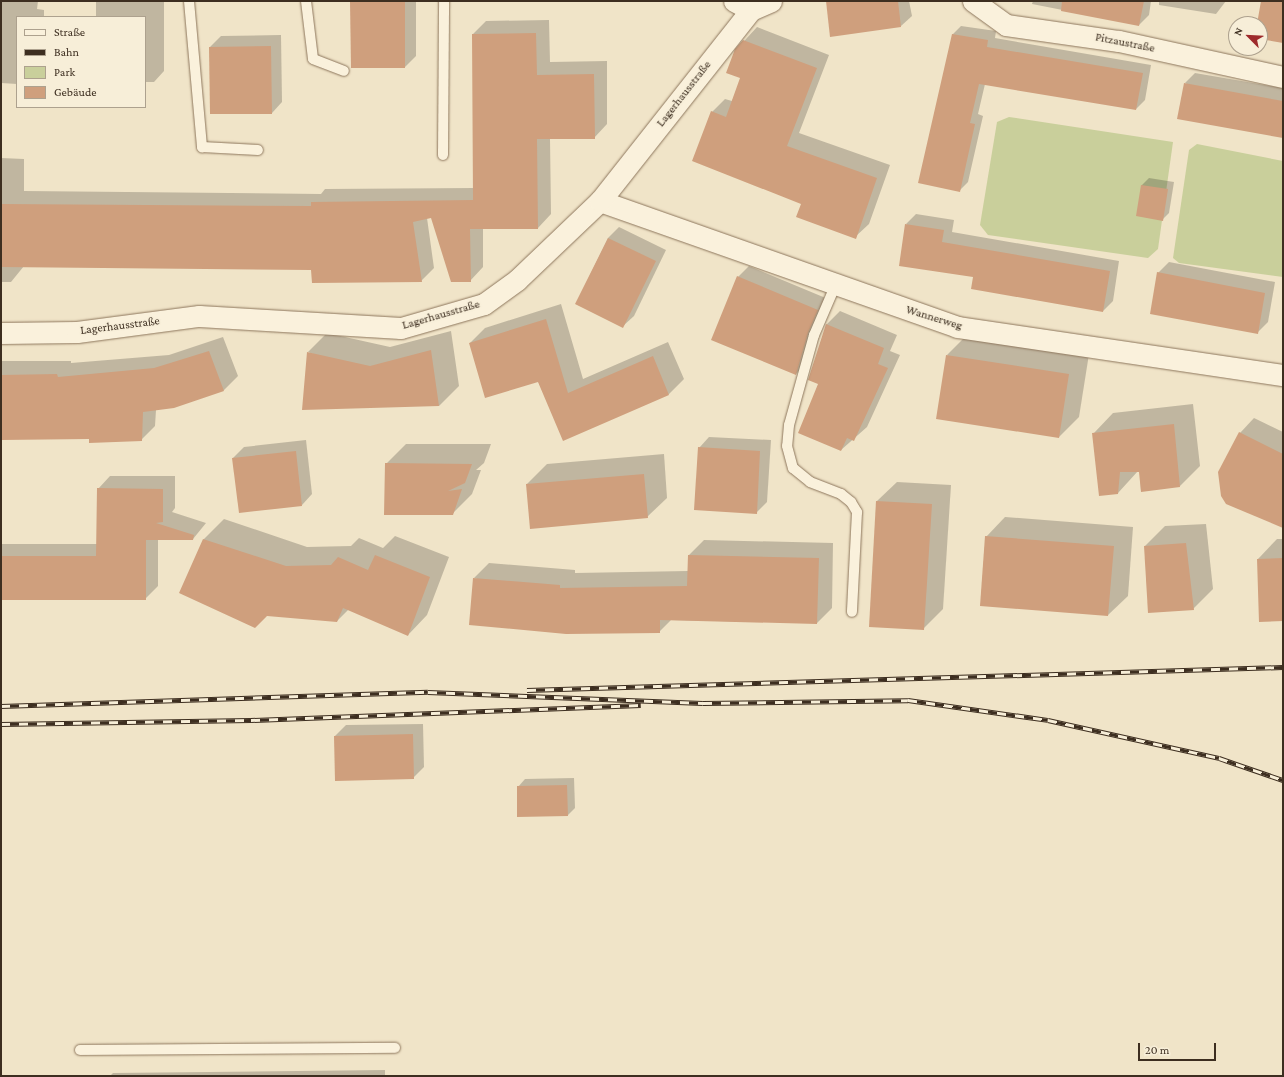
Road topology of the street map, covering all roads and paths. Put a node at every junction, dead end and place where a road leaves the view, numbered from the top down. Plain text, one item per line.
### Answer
1 (188, 1) edge
2 (306, 1) edge
3 (444, 1) edge
4 (772, 1) edge
5 (973, 1) edge
6 (742, 6) edge
7 (344, 71) dead end
8 (1283, 77) edge
9 (258, 150) dead end
10 (443, 155) dead end
11 (600, 201) junction
12 (836, 284) junction
13 (1, 333) edge
14 (1283, 375) edge
15 (852, 612) dead end
16 (395, 1048) dead end
17 (80, 1050) dead end

1 - 9 lane
2 - 7 lane
3 - 10 lane
4 - 6 street
5 - 8 street, Pitzaustraße
6 - 11 street, Lagerhausstraße
11 - 12 street, Wannerweg
11 - 13 street, Lagerhausstraße
12 - 14 street, Wannerweg
12 - 15 lane
16 - 17 lane

